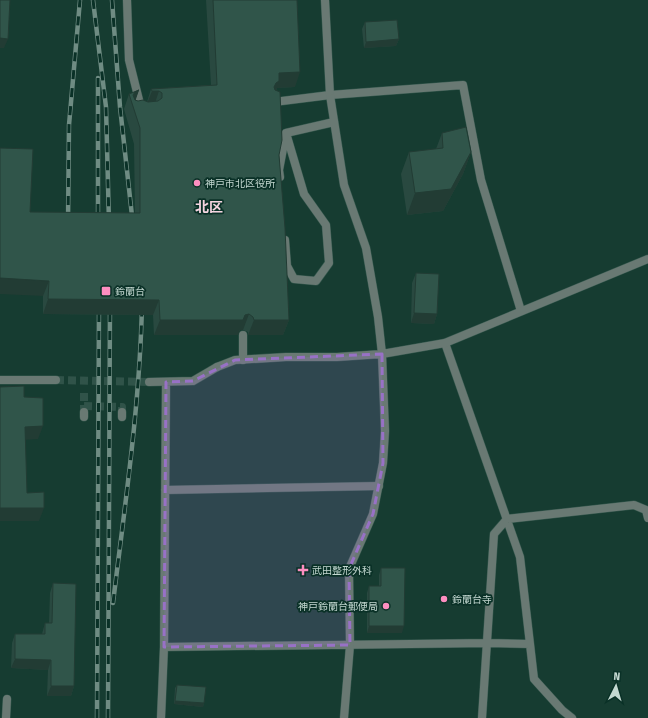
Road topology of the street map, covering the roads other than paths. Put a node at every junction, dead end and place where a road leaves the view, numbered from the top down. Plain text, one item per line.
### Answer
1 (127, 0) edge
2 (325, 0) edge
3 (330, 95) junction
4 (274, 102) edge
5 (152, 111) edge
6 (334, 122) junction
7 (286, 133) junction
8 (281, 185) edge
9 (284, 229) edge
10 (648, 259) edge
11 (522, 311) junction
12 (243, 335) edge
13 (445, 343) junction
14 (382, 354) junction
15 (243, 360) junction
16 (0, 380) edge
17 (56, 380) tunnel mouth
18 (149, 382) tunnel mouth
19 (166, 382) junction
20 (379, 486) junction
21 (166, 490) junction
22 (648, 518) edge
23 (507, 519) junction
24 (488, 643) junction
25 (530, 644) junction
26 (350, 645) junction
27 (164, 647) junction
28 (7, 699) dead end
29 (562, 714) edge
30 (6, 718) edge
31 (161, 718) edge
32 (344, 718) edge
33 (482, 718) edge
34 (572, 718) edge

1 - 5 street
2 - 3 street
3 - 4 street
3 - 6 street
3 - 11 street
6 - 7 street
6 - 14 street
7 - 8 street
7 - 9 street
10 - 11 street
11 - 13 street
12 - 15 street
13 - 14 street
13 - 23 street
14 - 15 street
14 - 20 street
15 - 19 street
16 - 17 street
18 - 19 street
19 - 21 street
20 - 21 street
20 - 26 street
21 - 27 street
22 - 23 street
23 - 24 street
23 - 25 street
24 - 25 street
24 - 26 street
24 - 33 street
25 - 29 street
26 - 27 street
26 - 32 street
27 - 31 street
28 - 30 street
29 - 34 street

